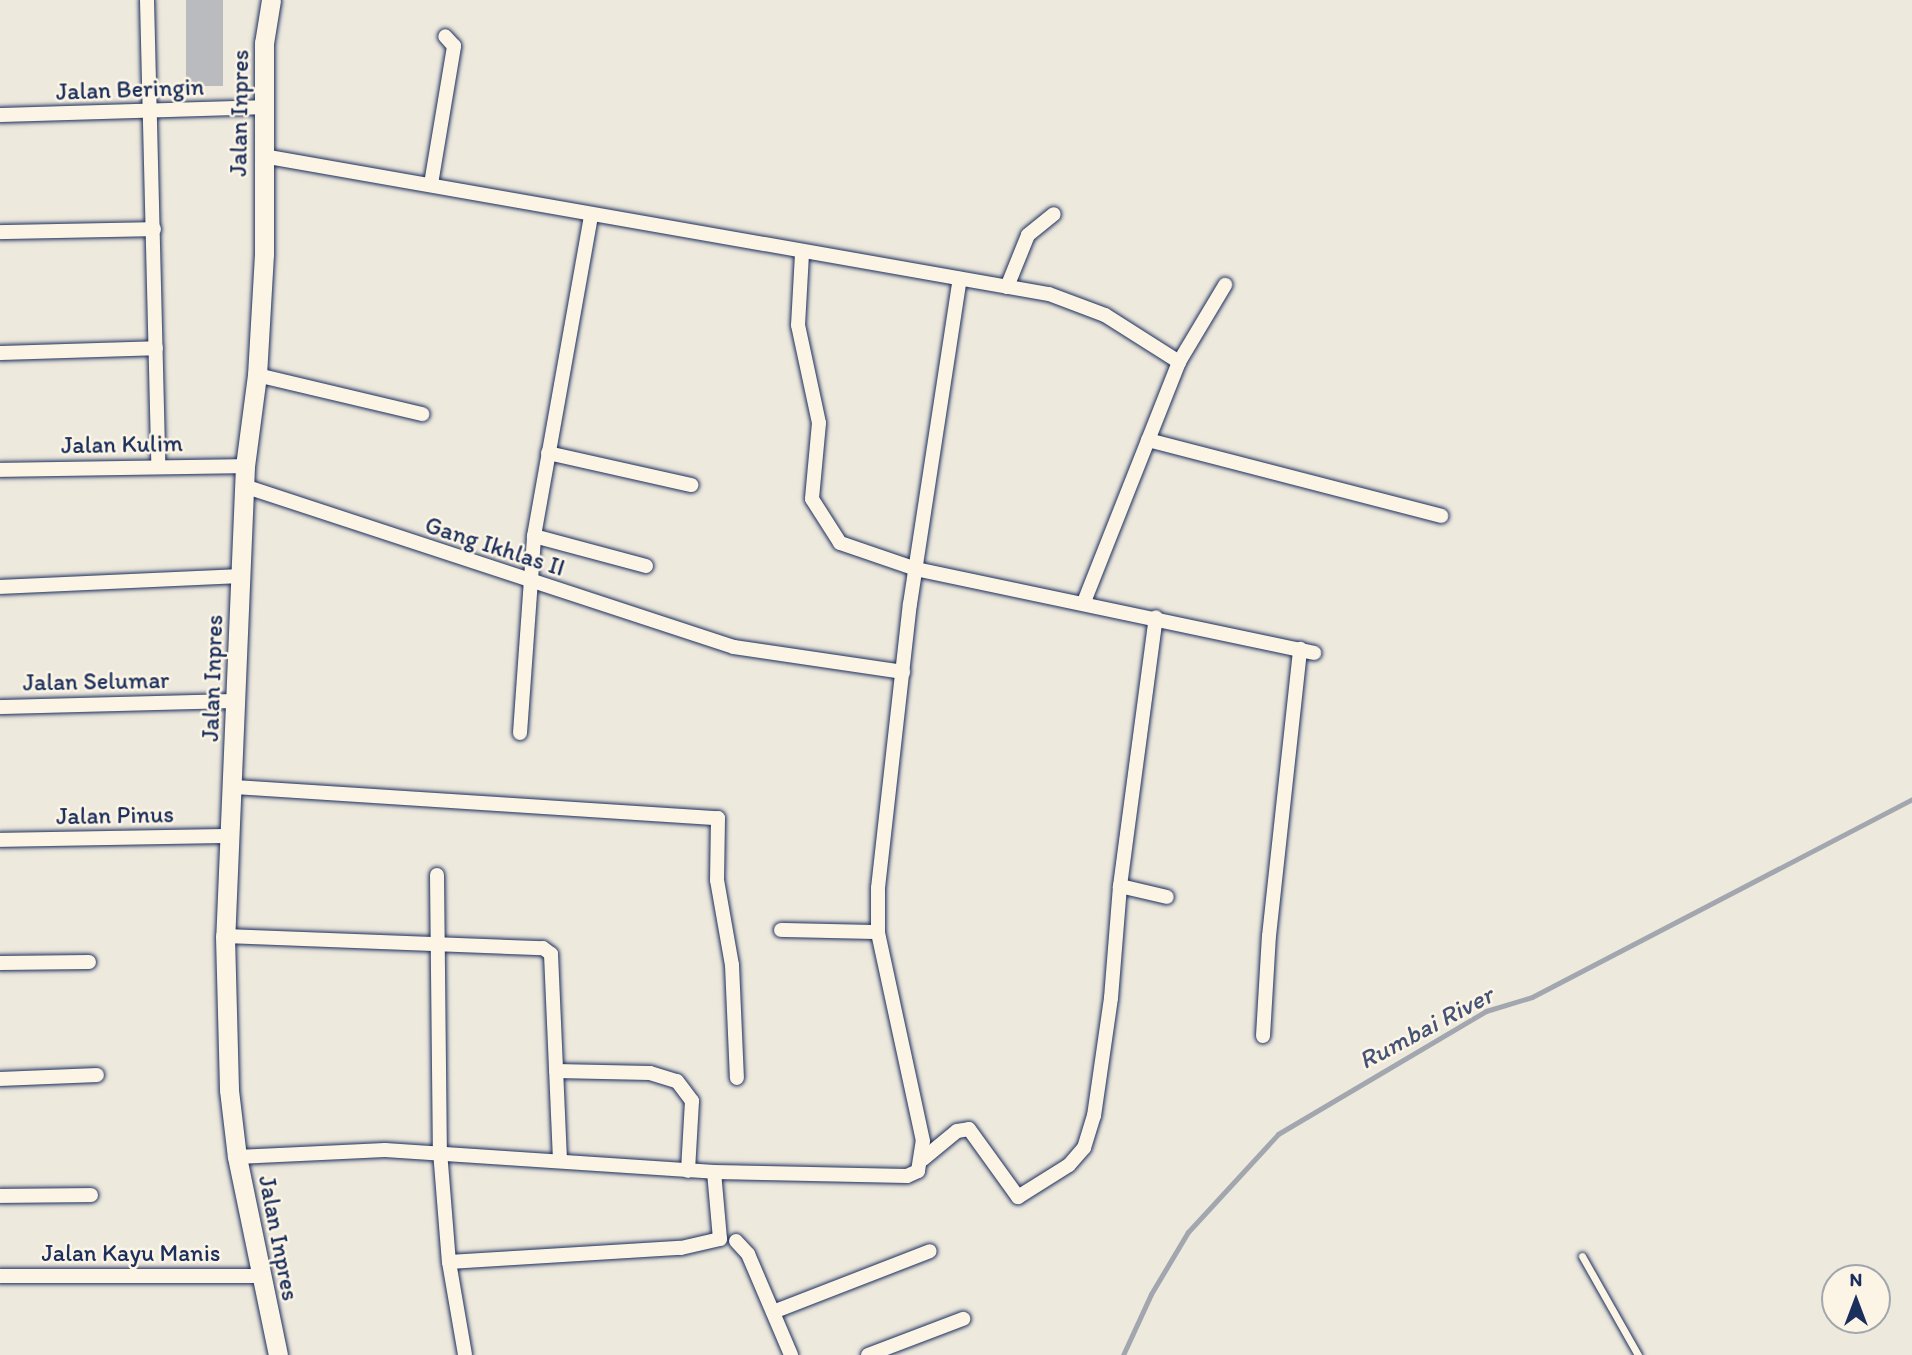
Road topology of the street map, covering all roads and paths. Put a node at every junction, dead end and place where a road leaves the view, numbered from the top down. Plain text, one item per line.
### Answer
1 (147, 0) edge
2 (271, 0) edge
3 (445, 36) dead end
4 (262, 107) junction
5 (151, 112) junction
6 (0, 116) edge
7 (262, 156) junction
8 (431, 184) junction
9 (1054, 214) dead end
10 (591, 215) junction
11 (154, 229) junction
12 (0, 232) edge
13 (802, 254) junction
14 (960, 279) junction
15 (1224, 285) dead end
16 (1007, 287) junction
17 (156, 348) junction
18 (0, 353) edge
19 (1179, 362) junction
20 (257, 375) junction
21 (422, 414) dead end
22 (1148, 440) junction
23 (548, 453) junction
24 (158, 465) junction
25 (244, 466) junction
26 (0, 470) edge
27 (691, 485) dead end
28 (244, 486) junction
29 (1441, 516) dead end
30 (534, 536) junction
31 (646, 566) dead end
32 (916, 569) junction
33 (240, 576) junction
34 (530, 582) junction
35 (0, 587) edge
36 (1084, 602) junction
37 (1156, 617) junction
38 (1300, 649) junction
39 (1314, 653) dead end
40 (903, 672) junction
41 (236, 701) junction
42 (0, 707) edge
43 (520, 733) dead end
44 (234, 787) junction
45 (231, 835) junction
46 (0, 840) edge
47 (437, 875) dead end
48 (1120, 886) junction
49 (1167, 897) dead end
50 (781, 930) dead end
51 (878, 932) junction
52 (225, 936) junction
53 (438, 941) junction
54 (89, 962) dead end
55 (0, 963) edge
56 (1263, 1036) dead end
57 (556, 1071) junction
58 (97, 1075) dead end
59 (737, 1078) dead end
60 (0, 1079) edge
61 (440, 1151) junction
62 (237, 1157) junction
63 (560, 1158) junction
64 (923, 1159) junction
65 (688, 1171) junction
66 (715, 1172) junction
67 (92, 1195) dead end
68 (0, 1196) edge
69 (736, 1241) dead end
70 (930, 1251) dead end
71 (1582, 1256) dead end
72 (449, 1262) junction
73 (0, 1276) edge
74 (261, 1276) junction
75 (774, 1312) junction
76 (963, 1319) dead end
77 (278, 1355) edge
78 (466, 1355) edge
79 (791, 1355) edge
80 (868, 1355) edge
81 (1638, 1355) edge

1 - 5 street
2 - 4 main road, Jalan Inpres
3 - 8 street
4 - 5 street, Jalan Beringin
4 - 7 main road, Jalan Inpres
5 - 6 street, Jalan Beringin
5 - 11 street
7 - 8 street
7 - 20 main road, Jalan Inpres
8 - 10 street
9 - 16 street
10 - 13 street
10 - 23 street
11 - 12 street
11 - 17 street
13 - 14 street
13 - 32 street
14 - 16 street
14 - 32 street
15 - 19 street
16 - 19 street
17 - 18 street
17 - 24 street
19 - 22 street
20 - 21 street
20 - 25 main road, Jalan Inpres
22 - 29 street
22 - 36 street
23 - 27 street
23 - 30 street
24 - 25 street, Jalan Kulim
24 - 26 street, Jalan Kulim
25 - 28 main road, Jalan Inpres
28 - 33 main road, Jalan Inpres
28 - 34 street, Gang Ikhlas II
30 - 31 street
30 - 34 street
32 - 36 street
32 - 40 street
33 - 35 street
33 - 41 main road, Jalan Inpres
34 - 40 street, Gang Ikhlas II
34 - 43 street
36 - 37 street
37 - 38 street
37 - 48 street
38 - 39 street
38 - 56 street
40 - 51 street
41 - 42 street, Jalan Selumar
41 - 44 main road, Jalan Inpres
44 - 45 main road, Jalan Inpres
44 - 59 street
45 - 46 street, Jalan Pinus
45 - 52 main road, Jalan Inpres
47 - 53 street
48 - 49 street
48 - 64 street
50 - 51 street
51 - 64 street
52 - 53 street
52 - 62 main road, Jalan Inpres
53 - 57 street
53 - 61 street
54 - 55 street
57 - 63 street
57 - 65 street
58 - 60 street
61 - 62 street
61 - 63 street
61 - 72 street
62 - 74 main road, Jalan Inpres
63 - 65 street
64 - 66 street
65 - 66 street
66 - 72 street
67 - 68 street
69 - 75 street
70 - 75 street
71 - 81 lane
72 - 78 street
73 - 74 street, Jalan Kayu Manis
74 - 77 main road, Jalan Inpres
75 - 79 street
76 - 80 street

